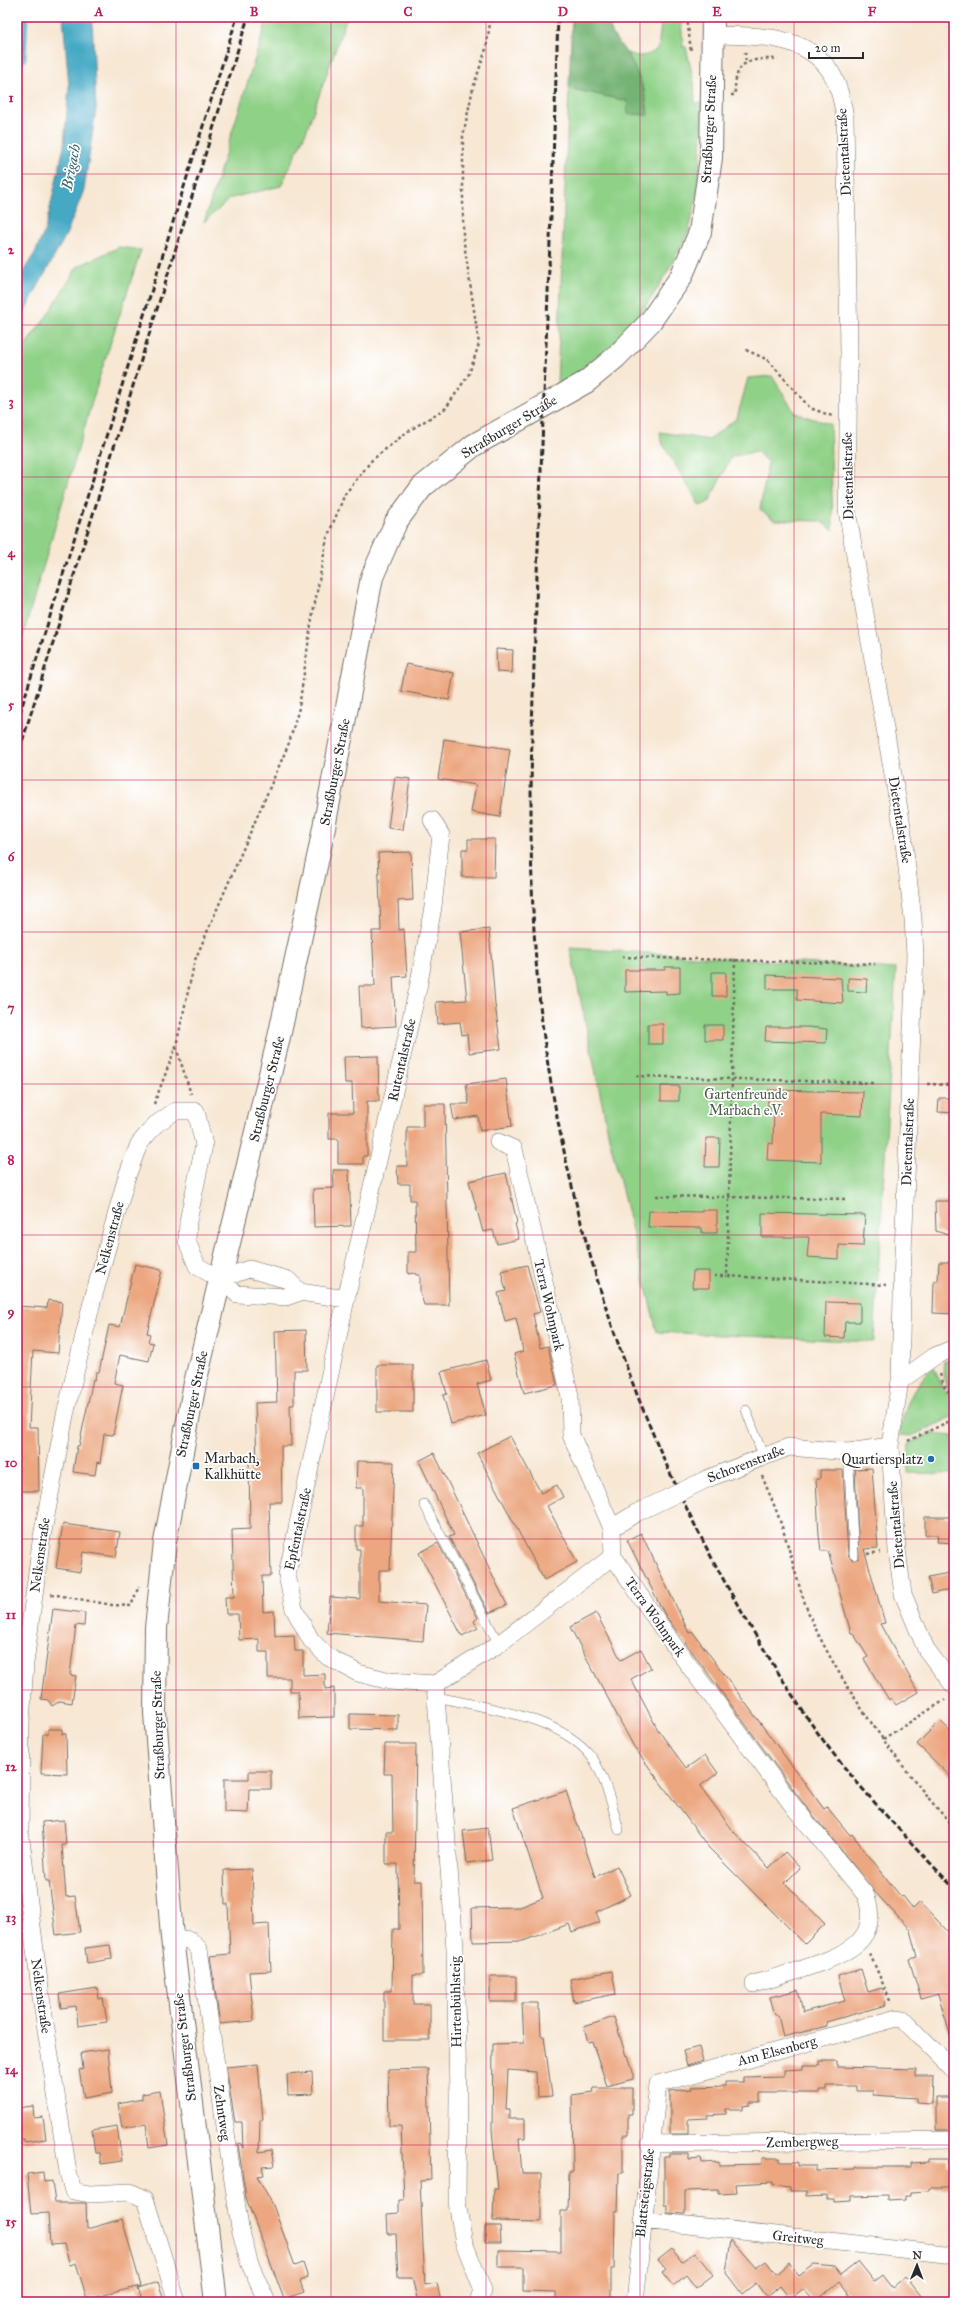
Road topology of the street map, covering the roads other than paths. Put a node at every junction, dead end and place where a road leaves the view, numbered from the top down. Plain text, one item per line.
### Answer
1 (713, 26) edge
2 (432, 820) dead end
3 (498, 1142) dead end
4 (220, 1279) junction
5 (300, 1292) junction
6 (346, 1299) junction
7 (954, 1348) edge
8 (900, 1381) junction
9 (746, 1410) dead end
10 (890, 1446) junction
11 (848, 1452) junction
12 (760, 1459) junction
13 (424, 1504) dead end
14 (612, 1528) junction
15 (854, 1555) road end
16 (613, 1556) junction
17 (499, 1644) junction
18 (436, 1690) junction
19 (952, 1692) edge
20 (619, 1830) dead end
21 (172, 1938) junction
22 (754, 1984) dead end
23 (954, 2071) edge
24 (658, 2084) joint
25 (954, 2140) edge
26 (650, 2144) junction
27 (643, 2220) junction
28 (954, 2255) edge
29 (481, 2296) edge
30 (177, 2302) edge
31 (216, 2302) edge
32 (267, 2302) edge
33 (494, 2302) edge
34 (635, 2302) edge

1 - 4 main road, Straßburger Straße
1 - 8 street, Dietentalstraße
2 - 6 street, Rutentalstraße
3 - 14 street, Terra Wohnpark
4 - 5 street
4 - 5 street
4 - 21 main road, Straßburger Straße
4 - 30 street, Nelkenstraße
5 - 6 street
6 - 18 street, Epfentalstraße
7 - 8 street
8 - 10 street, Dietentalstraße
9 - 12 lane
10 - 11 street, Schorenstraße
10 - 19 street, Dietentalstraße
11 - 12 street, Schorenstraße
11 - 15 lane
12 - 14 street, Schorenstraße, bridge
13 - 17 lane
14 - 16 street, Terra Wohnpark
16 - 17 street
16 - 22 street, Terra Wohnpark
17 - 18 street
18 - 20 lane
18 - 29 street, Hirtenbühlsteig
21 - 31 main road, Straßburger Straße
21 - 32 street, Zehntweg
23 - 24 street, Am Elsenberg
24 - 26 street, Blattsteigstraße
25 - 26 street, Zembergweg
26 - 27 street, Blattsteigstraße
27 - 28 street, Greitweg
27 - 34 street, Blattsteigstraße
29 - 33 street

